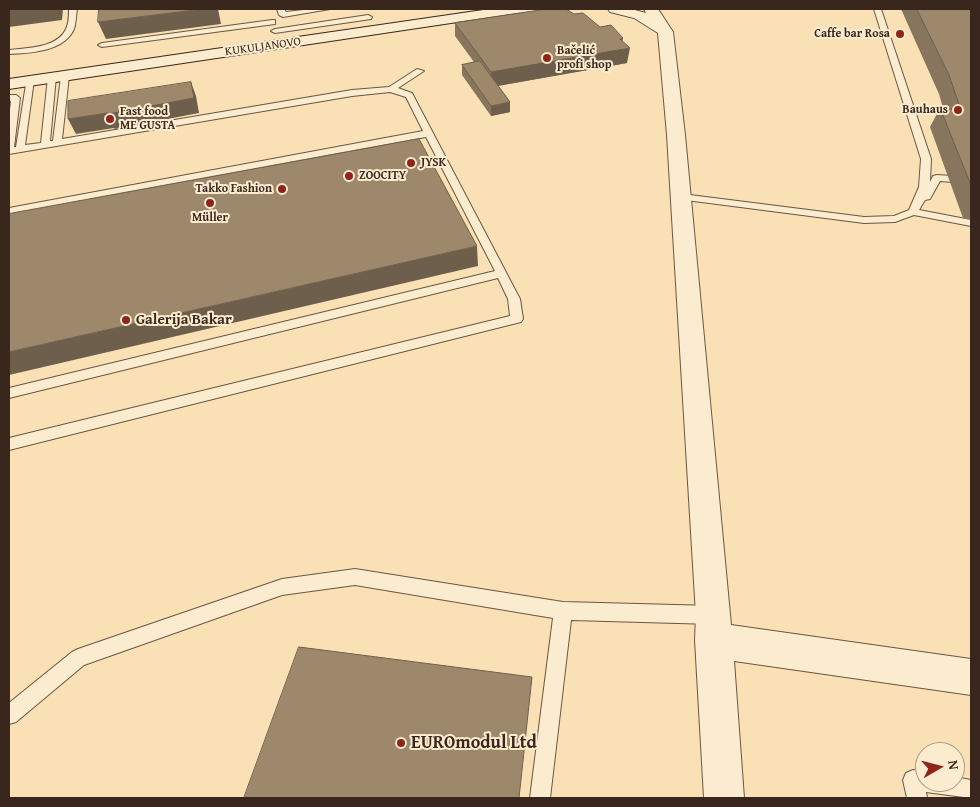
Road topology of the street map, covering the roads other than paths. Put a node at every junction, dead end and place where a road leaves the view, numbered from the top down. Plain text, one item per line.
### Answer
1 (73, 9) edge
2 (282, 9) edge
3 (326, 9) edge
4 (519, 9) edge
5 (542, 9) edge
6 (561, 9) edge
7 (614, 9) edge
8 (877, 9) edge
9 (269, 12) dead end
10 (368, 18) dead end
11 (662, 20) edge
12 (272, 22) junction
13 (278, 38) junction
14 (102, 45) edge
15 (9, 52) edge
16 (420, 70) dead end
17 (58, 76) junction
18 (30, 80) junction
19 (9, 84) edge
20 (391, 89) junction
21 (9, 98) edge
22 (430, 133) junction
23 (57, 143) junction
24 (45, 146) junction
25 (20, 149) junction
26 (9, 150) edge
27 (967, 180) edge
28 (682, 197) junction
29 (9, 211) edge
30 (913, 212) junction
31 (971, 223) edge
32 (502, 273) junction
33 (9, 393) edge
34 (9, 444) edge
35 (563, 611) junction
36 (713, 628) junction
37 (971, 677) edge
38 (9, 715) edge
39 (971, 790) edge
40 (540, 798) edge
41 (724, 798) edge
42 (917, 798) edge

1 - 15 lane
2 - 3 lane
4 - 5 street, KUKULJANOVO
4 - 13 street, KUKULJANOVO
5 - 6 street, KUKULJANOVO
7 - 11 street
8 - 30 lane
9 - 12 lane
10 - 13 lane
11 - 28 street
12 - 13 lane
12 - 14 lane
13 - 17 street, KUKULJANOVO
16 - 20 lane
17 - 18 street, KUKULJANOVO
17 - 23 lane
17 - 24 lane
18 - 19 street, KUKULJANOVO
18 - 25 lane
20 - 22 lane
20 - 23 lane
21 - 26 lane
22 - 29 lane
22 - 32 lane
23 - 24 lane
24 - 25 lane
25 - 26 lane
27 - 30 lane
28 - 30 lane
28 - 36 street
30 - 31 lane
32 - 33 lane
32 - 34 lane
35 - 36 lane
35 - 38 lane
35 - 40 lane
36 - 37 street
36 - 41 street
39 - 42 lane

